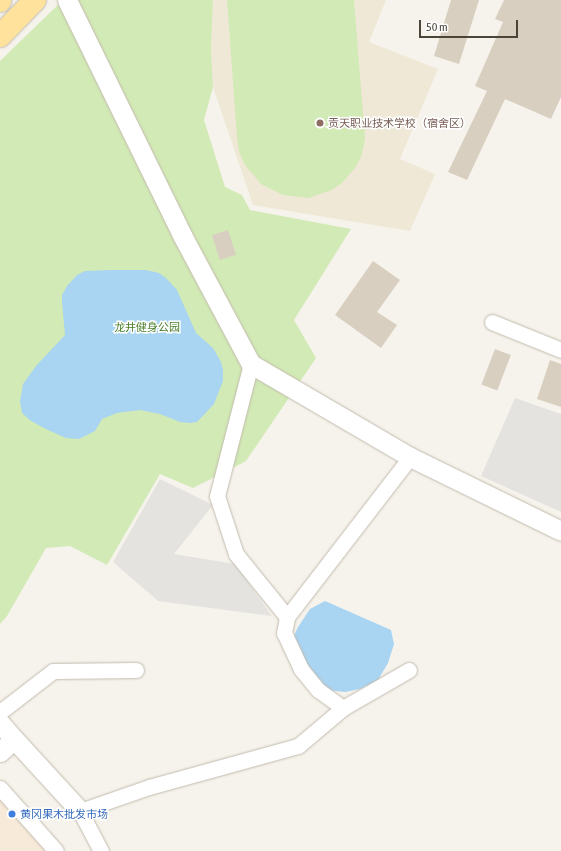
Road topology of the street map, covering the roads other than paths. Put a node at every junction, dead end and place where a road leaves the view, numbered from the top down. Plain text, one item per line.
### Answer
1 (35, 0) edge
2 (67, 0) edge
3 (0, 36) edge
4 (492, 322) dead end
5 (561, 350) edge
6 (251, 364) junction
7 (410, 457) junction
8 (561, 531) edge
9 (287, 617) junction
10 (136, 670) dead end
11 (409, 670) dead end
12 (343, 708) junction
13 (0, 712) edge
14 (0, 724) edge
15 (14, 739) junction
16 (0, 752) edge
17 (0, 788) edge
18 (80, 811) junction
19 (56, 851) edge
20 (101, 851) edge

1 - 3 main road
2 - 6 street
4 - 5 street
6 - 7 street
6 - 9 street
7 - 8 street
7 - 9 street
9 - 12 street
10 - 13 street
11 - 12 street
12 - 18 street
14 - 15 street
15 - 16 street
15 - 18 street
17 - 19 street
18 - 20 street

